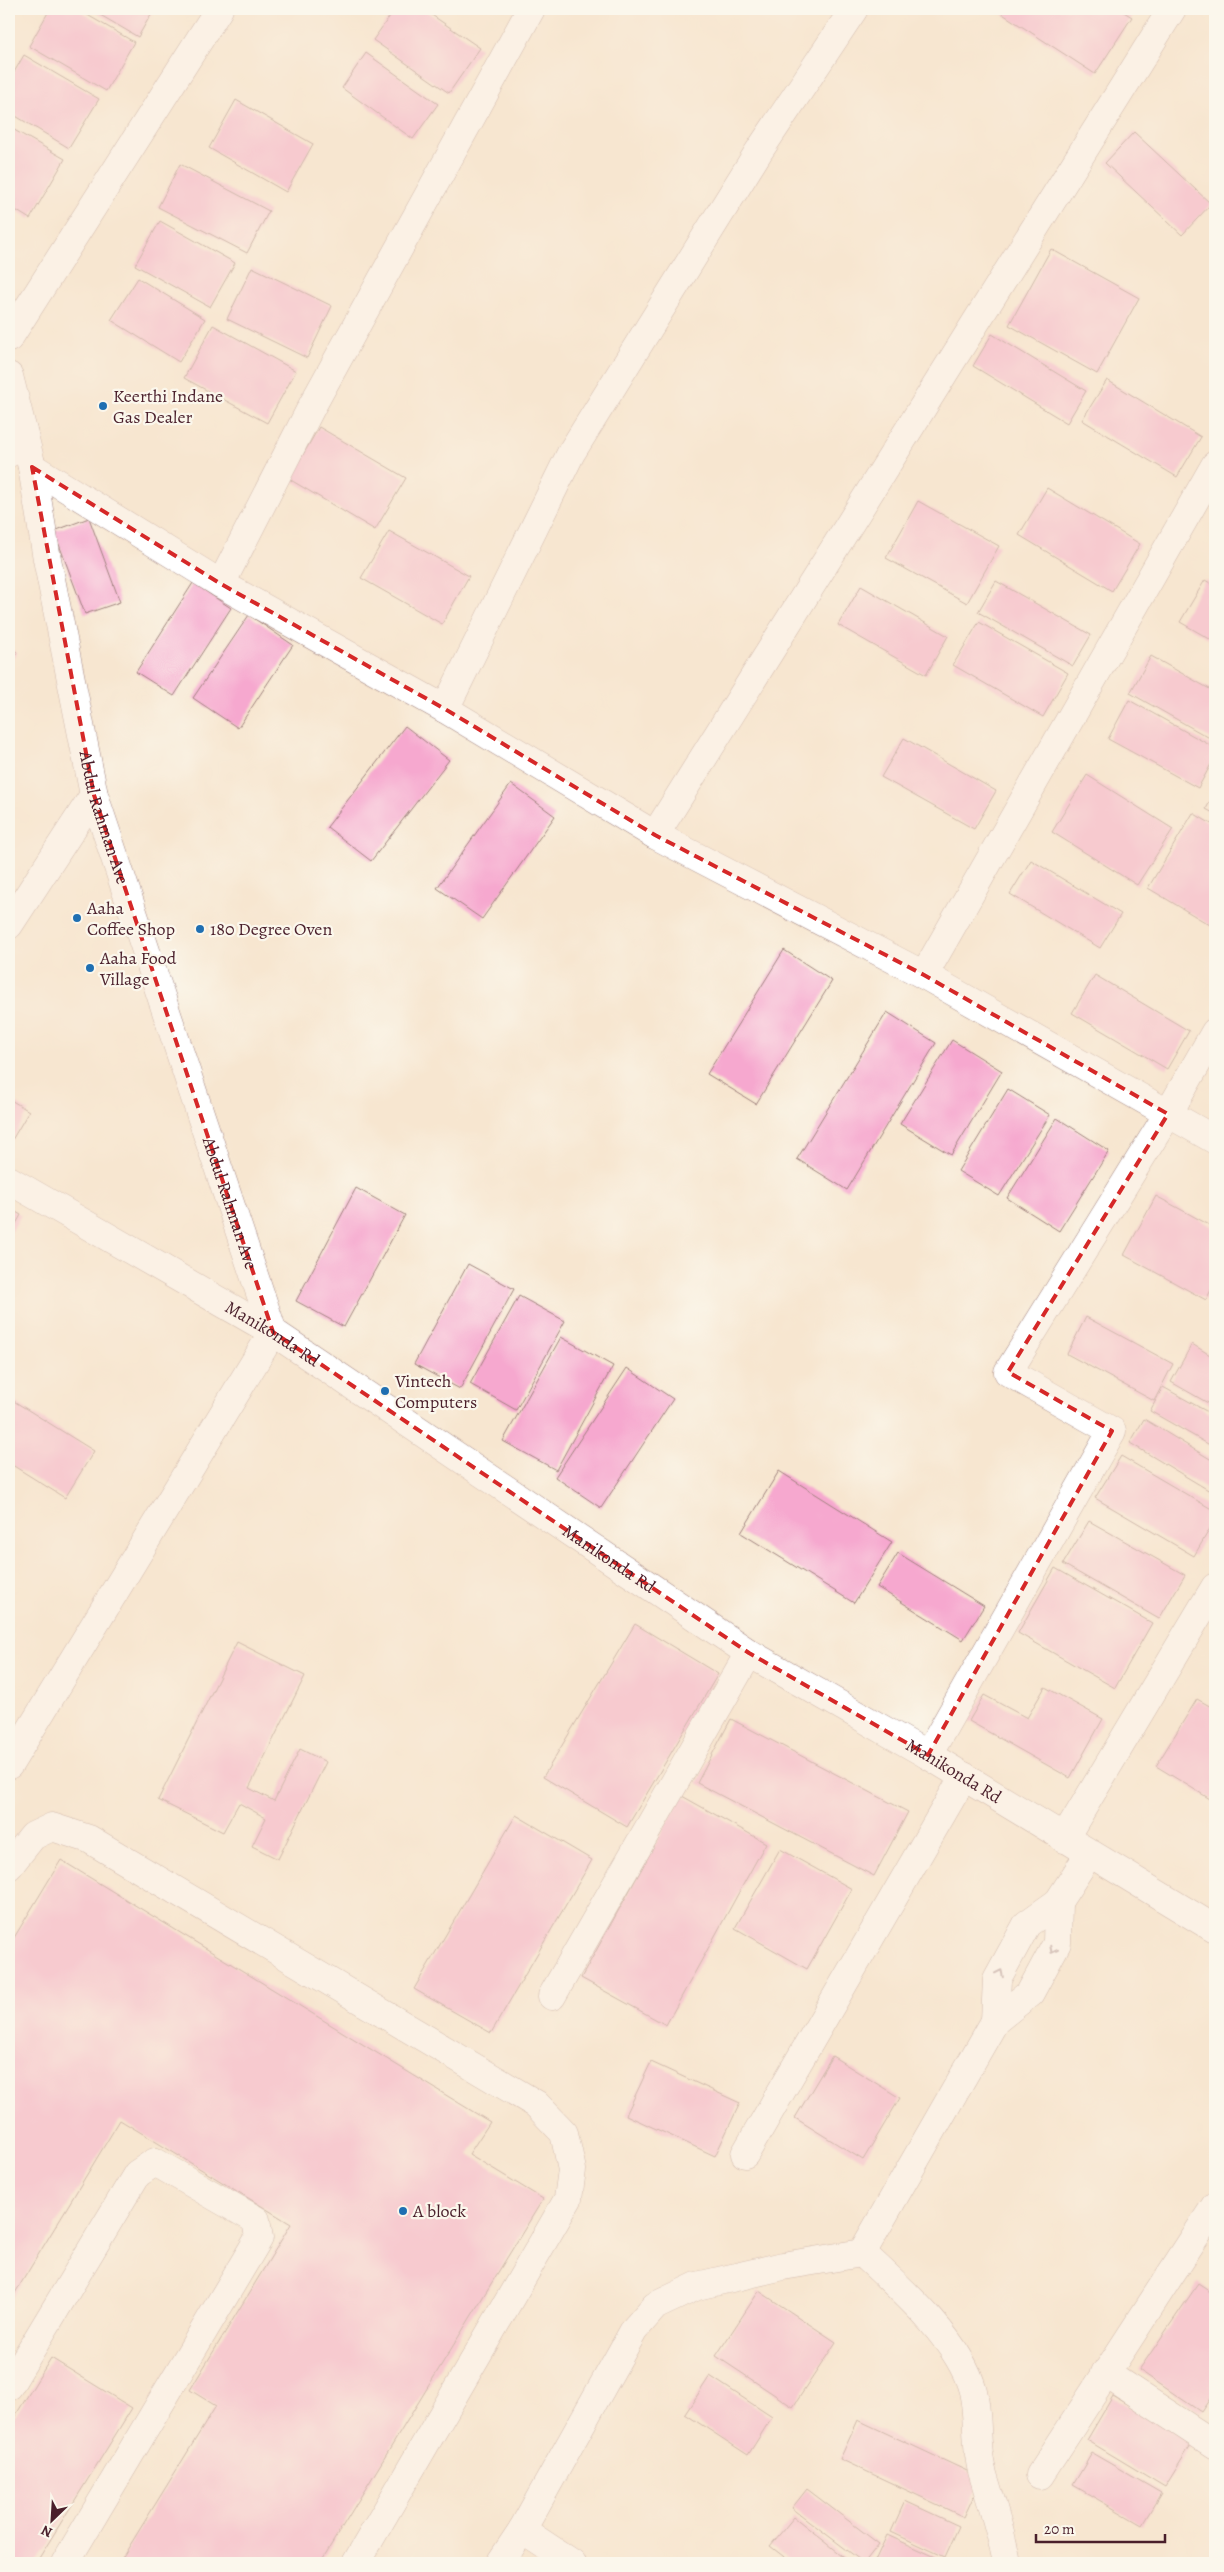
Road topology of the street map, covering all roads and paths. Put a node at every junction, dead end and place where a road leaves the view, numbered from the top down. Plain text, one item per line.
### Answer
1 (218, 9) edge
2 (531, 9) edge
3 (854, 9) edge
4 (1172, 9) edge
5 (9, 338) edge
6 (9, 376) edge
7 (16, 442) edge
8 (1215, 465) edge
9 (32, 467) junction
10 (221, 584) junction
11 (444, 709) junction
12 (94, 796) junction
13 (655, 835) junction
14 (9, 925) edge
15 (924, 975) junction
16 (1215, 1032) edge
17 (1168, 1114) junction
18 (1215, 1140) edge
19 (9, 1180) edge
20 (273, 1332) junction
21 (1215, 1587) edge
22 (749, 1653) junction
23 (928, 1755) junction
24 (9, 1765) edge
25 (964, 1776) junction
26 (1064, 1839) junction
27 (1089, 1854) junction
28 (9, 1866) edge
29 (1058, 1902) junction
30 (1215, 1929) edge
31 (552, 1996) dead end
32 (994, 2021) junction
33 (745, 2154) dead end
34 (1215, 2206) edge
35 (862, 2253) junction
36 (1105, 2373) junction
37 (9, 2386) edge
38 (1215, 2445) edge
39 (1040, 2475) dead end
40 (522, 2530) junction
41 (64, 2563) edge
42 (356, 2563) edge
43 (500, 2563) edge
44 (572, 2563) edge
45 (1007, 2563) edge

1 - 5 street
2 - 10 street
3 - 11 street
4 - 13 street
6 - 7 street, Abdul Rahman Ave
7 - 9 street, Abdul Rahman Ave
8 - 15 street
9 - 10 street
9 - 12 street, Abdul Rahman Ave
10 - 11 street
11 - 13 street
12 - 14 street
12 - 20 street, Abdul Rahman Ave
13 - 15 street
15 - 17 street
16 - 17 street
17 - 18 street
17 - 23 street
19 - 20 street, Manikonda Rd
20 - 22 street, Manikonda Rd
20 - 24 street
21 - 26 street
22 - 23 street, Manikonda Rd
22 - 31 street
23 - 25 street, Manikonda Rd
25 - 26 street, Manikonda Rd
25 - 33 street
26 - 27 street, Manikonda Rd
27 - 29 street
27 - 30 street, Manikonda Rd
28 - 42 street
32 -> 29 street
29 -> 32 street
32 - 35 street
34 - 36 street
35 - 40 street
35 - 45 street
36 - 38 street
36 - 39 street
37 - 41 street
40 - 43 street
40 - 44 street

